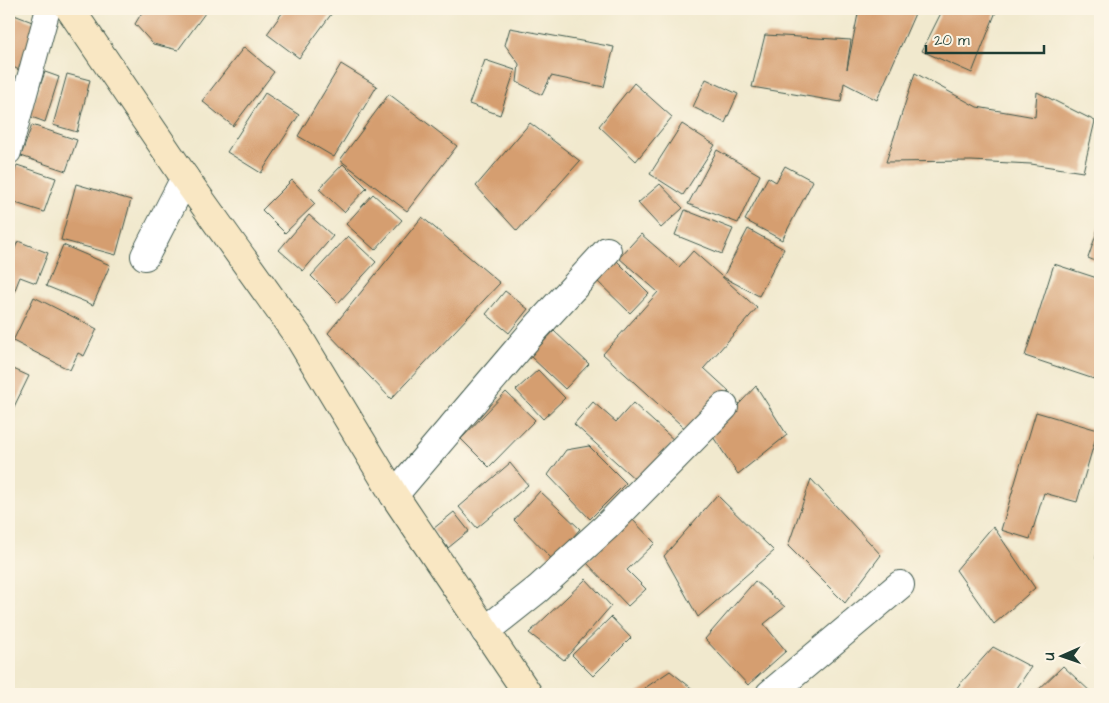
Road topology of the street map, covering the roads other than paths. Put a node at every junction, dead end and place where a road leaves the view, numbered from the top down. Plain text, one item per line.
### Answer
1 (48, 9) edge
2 (70, 9) edge
3 (9, 152) edge
4 (185, 178) junction
5 (608, 250) dead end
6 (144, 256) dead end
7 (724, 407) dead end
8 (394, 495) junction
9 (900, 585) dead end
10 (484, 631) junction
11 (528, 694) edge
12 (770, 694) edge

1 - 3 lane
2 - 4 street
4 - 6 street
4 - 8 street
5 - 8 street
7 - 10 street
8 - 10 street
9 - 12 street
10 - 11 street

